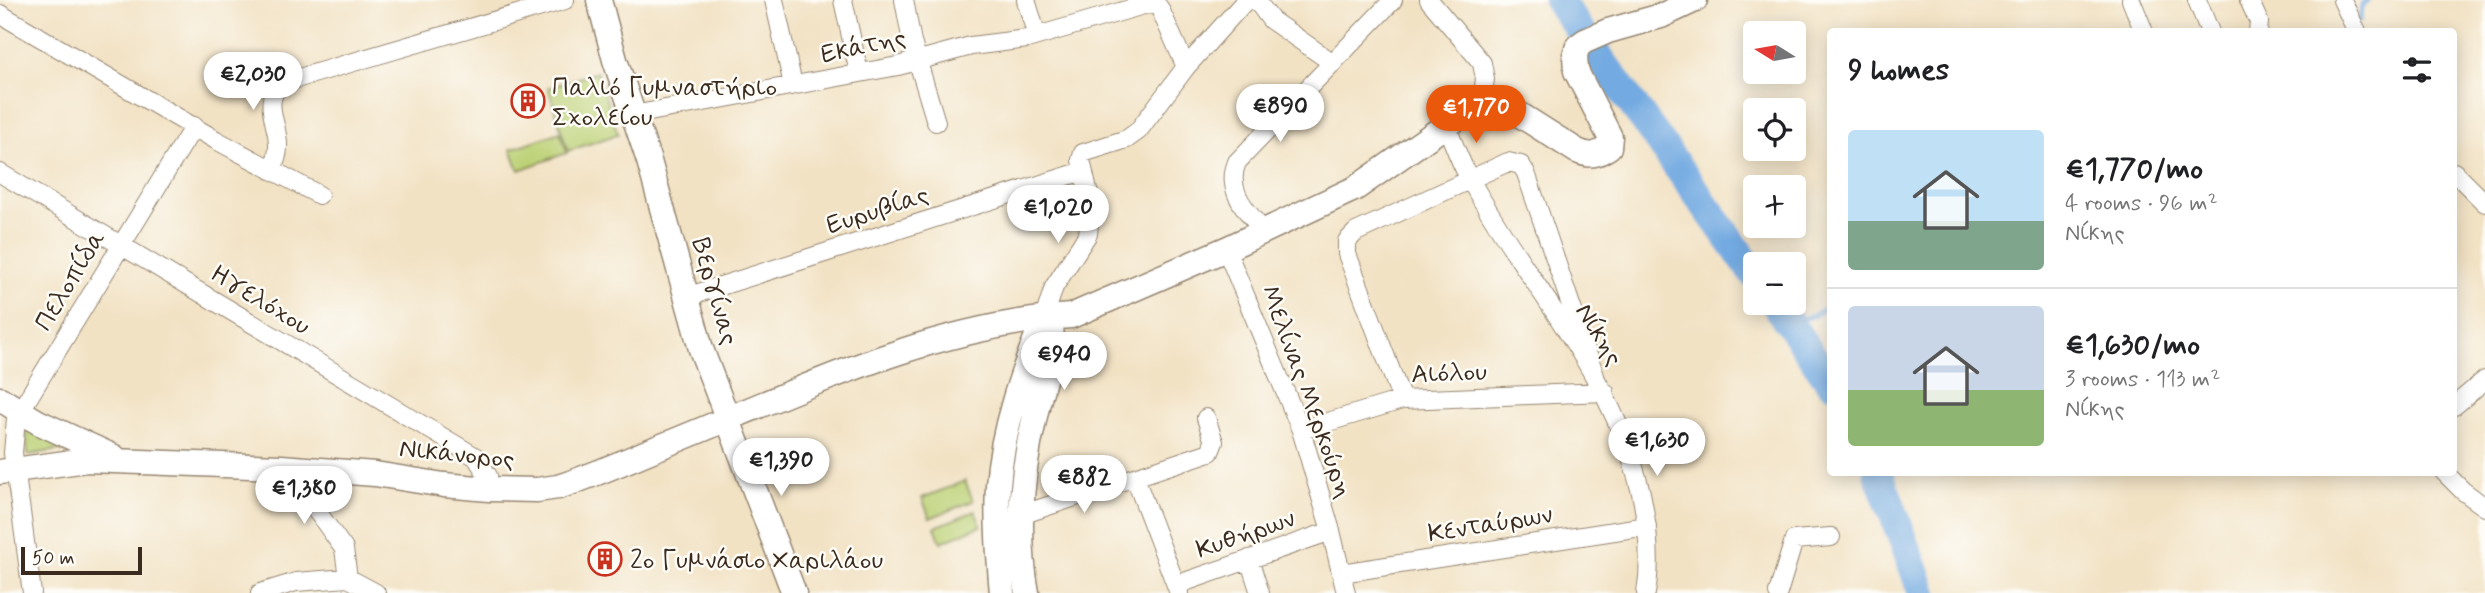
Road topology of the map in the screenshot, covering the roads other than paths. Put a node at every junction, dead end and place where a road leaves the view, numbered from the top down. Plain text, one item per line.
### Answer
1 (565, 0) edge
2 (598, 0) edge
3 (774, 0) edge
4 (843, 0) edge
5 (904, 0) edge
6 (1026, 0) edge
7 (1246, 0) edge
8 (1256, 0) edge
9 (1393, 0) edge
10 (1429, 0) edge
11 (1695, 0) edge
12 (2132, 0) edge
13 (2197, 0) edge
14 (2249, 0) edge
15 (2342, 0) edge
16 (0, 14) edge
17 (2258, 27) edge
18 (2142, 28) edge
19 (2208, 28) edge
20 (2355, 28) edge
21 (1037, 36) junction
22 (918, 61) junction
23 (1332, 63) junction
24 (1186, 67) junction
25 (859, 73) junction
26 (793, 85) junction
27 (1481, 106) junction
28 (634, 115) junction
29 (936, 121) dead end
30 (1446, 125) junction
31 (194, 126) junction
32 (271, 170) junction
33 (1083, 171) junction
34 (0, 173) edge
35 (2457, 175) edge
36 (1470, 181) junction
37 (319, 195) dead end
38 (2485, 202) edge
39 (1264, 232) junction
40 (120, 246) junction
41 (1226, 249) junction
42 (686, 297) junction
43 (1044, 318) junction
44 (1595, 376) junction
45 (2485, 380) edge
46 (1605, 392) junction
47 (1402, 400) junction
48 (2457, 403) edge
49 (10, 405) edge
50 (1206, 418) dead end
51 (728, 419) junction
52 (1301, 430) junction
53 (124, 462) junction
54 (281, 467) junction
55 (8, 471) edge
56 (488, 476) dead end
57 (2448, 476) edge
58 (1135, 478) junction
59 (2485, 507) edge
60 (1021, 515) junction
61 (1647, 526) junction
62 (1331, 531) junction
63 (1831, 537) dead end
64 (1249, 559) junction
65 (1341, 573) junction
66 (348, 578) junction
67 (1177, 589) edge
68 (32, 593) edge
69 (260, 593) edge
70 (376, 593) edge
71 (794, 593) edge
72 (1002, 593) edge
73 (1027, 593) edge
74 (1260, 593) edge
75 (1346, 593) edge
76 (1646, 593) edge
77 (1778, 593) edge

1 - 32 street
2 - 28 street, Βεργίνας
3 - 26 street
4 - 25 street
5 - 22 street
6 - 21 street
7 - 24 street
8 - 23 street
9 - 23 street
10 - 27 street
11 - 27 street
12 - 18 street
13 - 19 street
14 - 17 street
15 - 20 street
16 - 31 street
21 - 22 street, Εκάτης
21 - 24 street, Εκάτης
22 - 25 street, Εκάτης
22 - 29 street
23 - 39 street
24 - 33 street
25 - 26 street, Εκάτης
26 - 28 street, Εκάτης
27 - 30 street, Νικάνορος
28 - 42 street, Βεργίνας
30 - 36 street, Νίκης
30 - 39 street, Νικάνορος
31 - 32 street
31 - 40 street, Πελοπίδα
32 - 37 street
33 - 42 street, Ευρυβίας
33 - 43 street
34 - 40 street, Ηγελόχου
35 - 38 street
36 - 44 street, Νίκης
36 - 44 street
36 - 47 street
39 - 41 street, Νικάνορος
40 - 49 street, Πελοπίδα
40 - 56 street, Ηγελόχου
41 - 43 street, Νικάνορος
41 - 52 street, Μελίνας Μερκούρη
42 - 51 street, Βεργίνας
43 - 51 street, Νικάνορος
43 - 60 street
43 - 72 street
44 - 46 street, Νίκης
45 - 48 street
46 - 47 street, Αιόλου
46 - 61 street, Νίκης
47 - 52 street, Αιόλου
49 - 53 street
49 - 55 street, Πελοπίδα
50 - 58 street
51 - 54 street, Νικάνορος
51 - 71 street, Βεργίνας
52 - 62 street, Μελίνας Μερκούρη
53 - 54 street, Νικάνορος
53 - 55 street, Νικάνορος
54 - 66 street
55 - 68 street, Πελοπίδα
57 - 59 street
58 - 60 street
58 - 67 street
60 - 73 street
61 - 65 street, Κενταύρων
61 - 76 street, Νίκης
62 - 64 street, Κυθήρων
62 - 65 street, Μελίνας Μερκούρη
63 - 77 street
64 - 67 street, Κυθήρων
64 - 74 street
65 - 75 street, Μελίνας Μερκούρη
66 - 69 street
66 - 70 street

